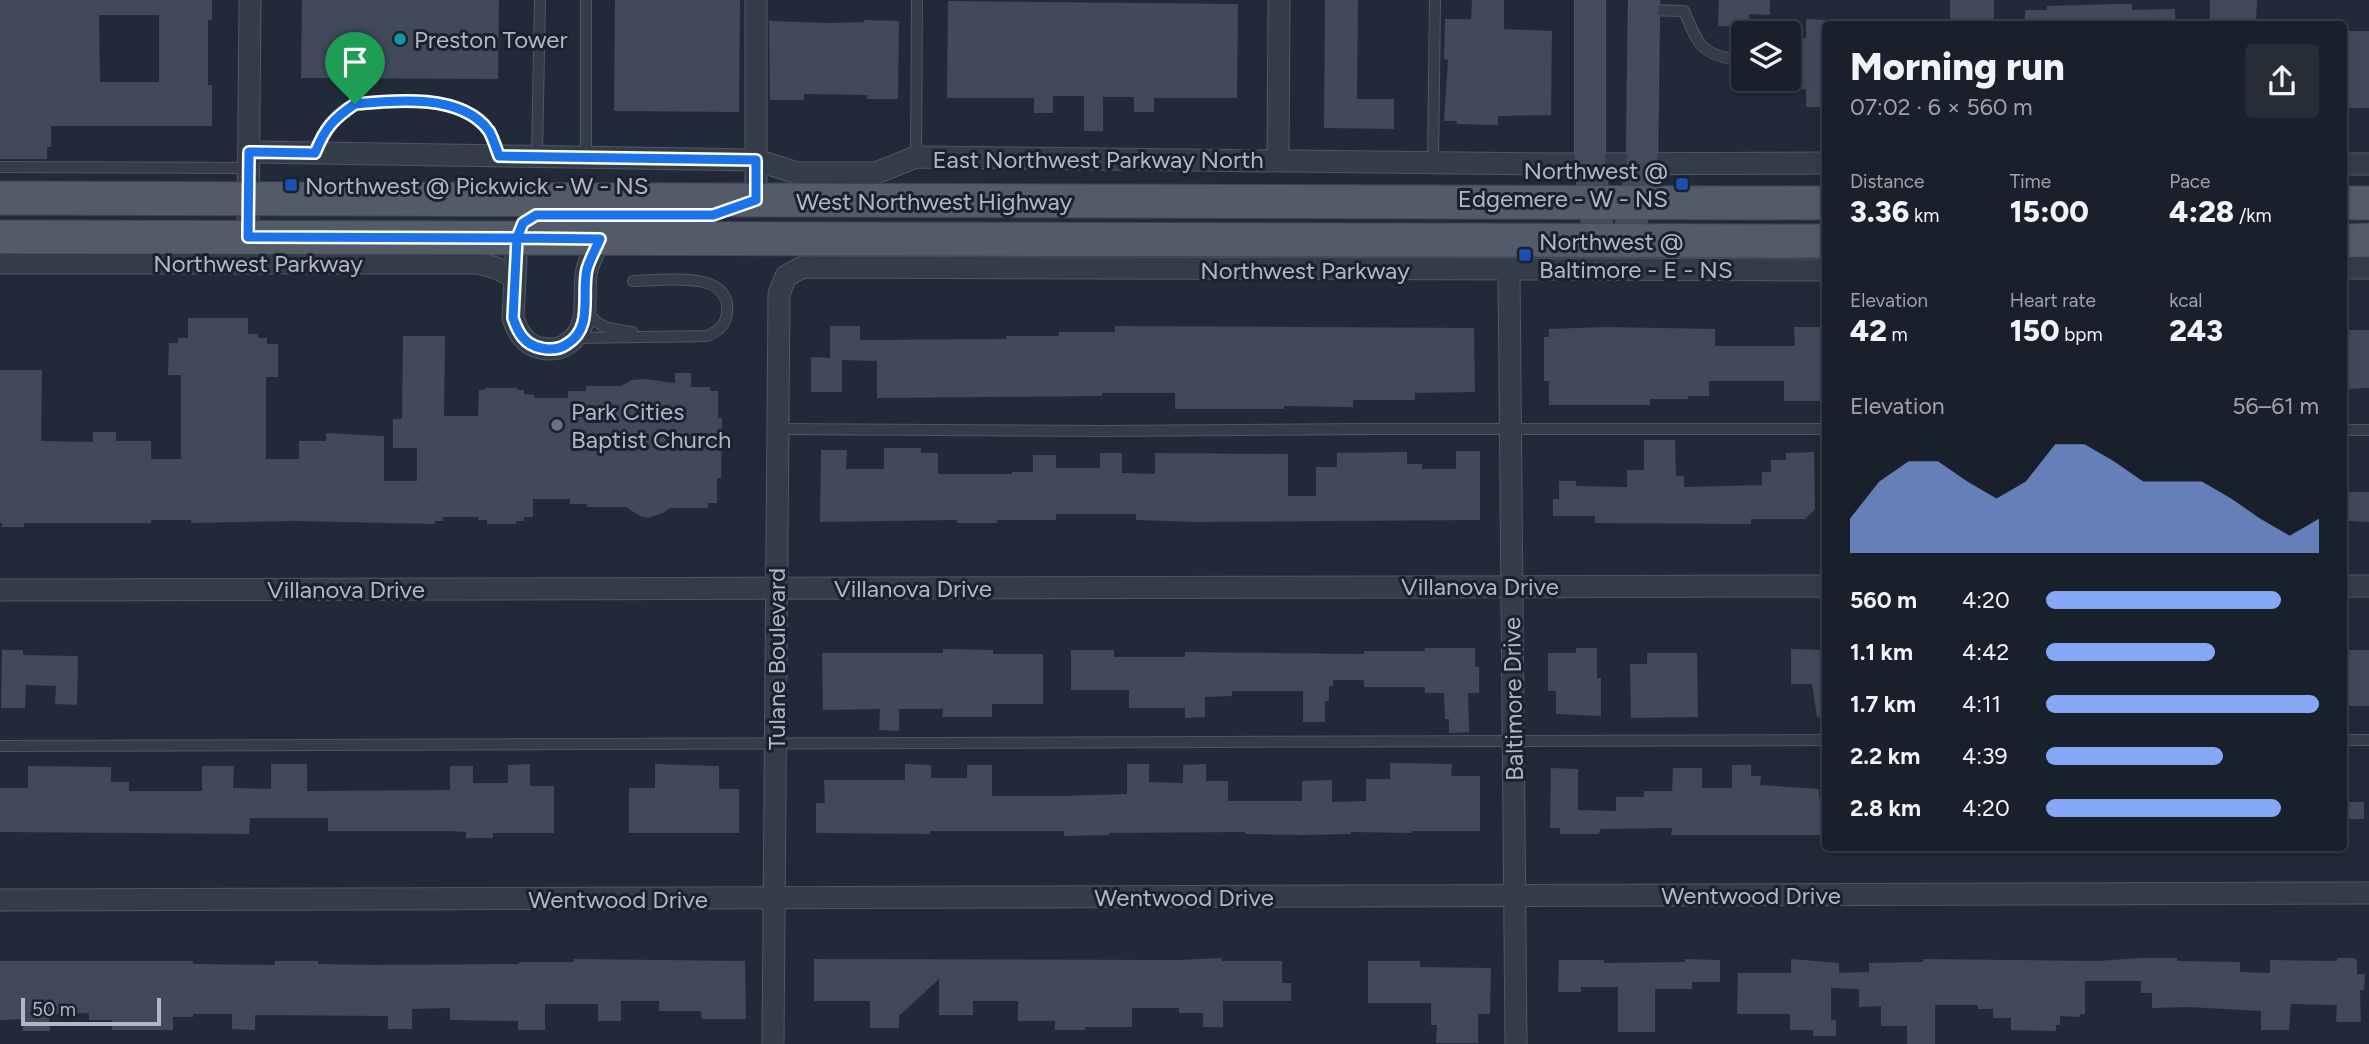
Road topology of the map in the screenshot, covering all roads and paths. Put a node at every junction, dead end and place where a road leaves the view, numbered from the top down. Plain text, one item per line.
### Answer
1 (250, 0) edge
2 (540, 0) edge
3 (586, 0) edge
4 (756, 0) edge
5 (917, 0) edge
6 (1279, 0) edge
7 (1435, 0) edge
8 (1590, 0) edge
9 (1692, 0) edge
10 (1644, 5) edge
11 (1684, 11) junction
12 (1731, 59) dead end
13 (315, 153) junction
14 (499, 156) junction
15 (537, 156) junction
16 (586, 157) junction
17 (916, 157) junction
18 (756, 160) junction
19 (1278, 160) junction
20 (1433, 163) junction
21 (1822, 163) edge
22 (1590, 164) junction
23 (1642, 164) junction
24 (2347, 164) edge
25 (2369, 164) edge
26 (0, 167) edge
27 (249, 173) junction
28 (0, 198) edge
29 (753, 200) junction
30 (1594, 202) junction
31 (1636, 202) junction
32 (1822, 203) edge
33 (2347, 203) edge
34 (2369, 203) edge
35 (0, 237) edge
36 (248, 237) junction
37 (517, 238) junction
38 (600, 239) junction
39 (2347, 240) edge
40 (2369, 240) edge
41 (1614, 241) junction
42 (1822, 241) edge
43 (0, 262) edge
44 (2347, 268) edge
45 (2369, 268) edge
46 (1822, 270) edge
47 (1509, 271) junction
48 (786, 276) joint
49 (514, 277) junction
50 (634, 281) dead end
51 (585, 306) junction
52 (575, 338) junction
53 (670, 338) junction
54 (778, 429) junction
55 (1512, 429) junction
56 (1822, 429) edge
57 (2347, 430) edge
58 (2369, 430) edge
59 (1512, 586) junction
60 (1822, 586) edge
61 (2347, 586) edge
62 (2369, 586) edge
63 (777, 588) junction
64 (0, 590) edge
65 (1514, 740) junction
66 (1822, 740) edge
67 (2347, 740) edge
68 (2369, 740) edge
69 (776, 743) junction
70 (0, 746) edge
71 (2369, 893) edge
72 (1515, 895) junction
73 (774, 898) junction
74 (0, 900) edge
75 (773, 1044) edge
76 (1516, 1044) edge

1 - 27 street
2 - 15 lane
3 - 16 lane
4 - 18 street
5 - 17 lane
6 - 19 street
7 - 20 lane
8 - 22 street
9 - 11 lane
10 - 11 lane
10 - 23 street
11 - 12 lane
13 - 14 street, East Northwest Parkway North
13 - 14 lane
13 - 27 street, East Northwest Parkway North
14 - 15 street, East Northwest Parkway North
15 - 16 street, East Northwest Parkway North
16 - 18 street, East Northwest Parkway North
17 - 18 street, East Northwest Parkway North
17 - 19 street, East Northwest Parkway North
18 - 29 street
19 - 20 street, East Northwest Parkway North
20 - 22 street, East Northwest Parkway North
21 - 23 street, East Northwest Parkway North
22 - 23 street, East Northwest Parkway North
22 - 30 street
23 - 31 street
24 - 25 street
26 - 27 lane
27 - 28 main road, West Northwest Highway
27 - 29 main road, West Northwest Highway
27 - 36 street
29 - 30 main road, West Northwest Highway
29 - 37 main road
30 - 31 main road, West Northwest Highway
30 - 41 street
31 - 32 main road, West Northwest Highway
31 - 41 street
33 - 34 main road
35 - 36 main road, West Northwest Highway
36 - 37 main road, West Northwest Highway
37 - 38 main road, West Northwest Highway
37 - 49 street
38 - 41 main road, West Northwest Highway
38 - 51 street
39 - 40 main road
41 - 42 main road, West Northwest Highway
43 - 49 street, Northwest Parkway
44 - 45 street
46 - 47 street, Northwest Parkway
47 - 48 street, Northwest Parkway
47 - 55 street, Baltimore Drive
48 - 54 street, Tulane Boulevard
49 - 52 street
50 - 53 lane
51 - 52 street
51 - 53 lane
52 - 53 lane
54 - 55 lane
54 - 63 street, Tulane Boulevard
55 - 56 lane
55 - 59 street, Baltimore Drive
57 - 58 lane
59 - 60 street, Villanova Drive
59 - 63 street, Villanova Drive
59 - 65 street, Baltimore Drive
61 - 62 street
63 - 64 street, Villanova Drive
63 - 69 street, Tulane Boulevard
65 - 66 lane
65 - 69 lane
65 - 72 street, Baltimore Drive
67 - 68 lane
69 - 70 lane
69 - 73 street, Tulane Boulevard
71 - 72 street, Wentwood Drive
72 - 73 street, Wentwood Drive
72 - 76 street, Baltimore Drive
73 - 74 street, Wentwood Drive
73 - 75 street, Tulane Boulevard

